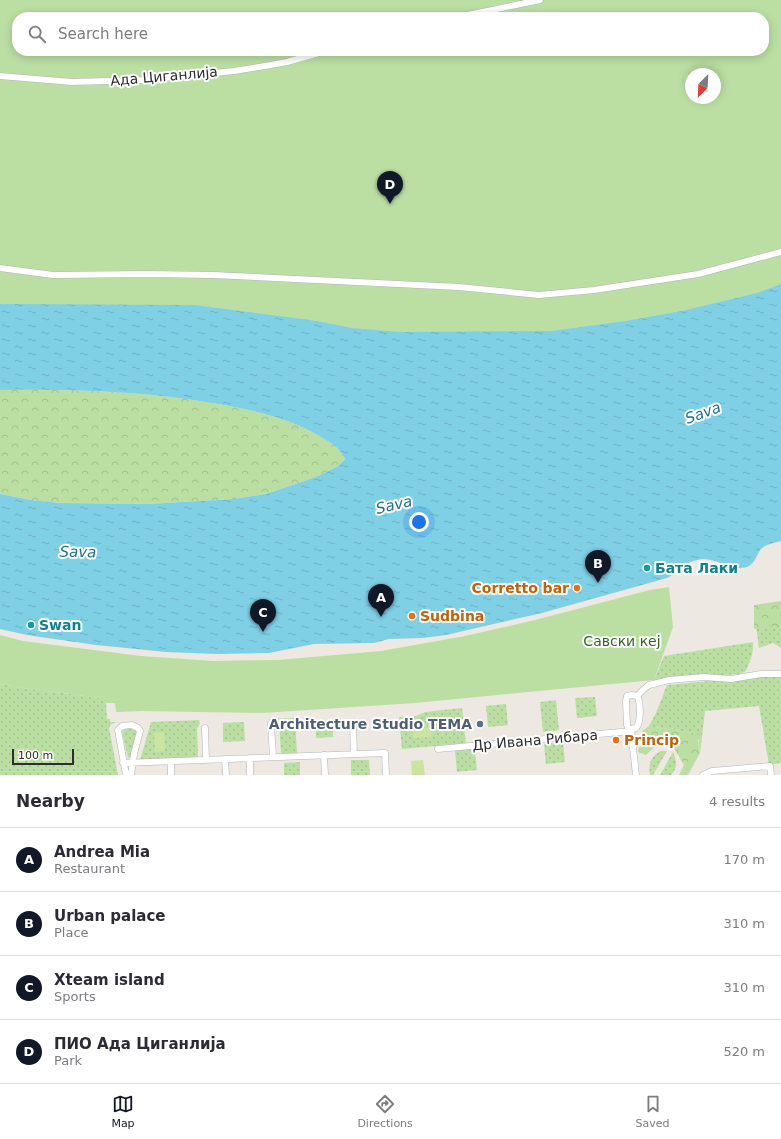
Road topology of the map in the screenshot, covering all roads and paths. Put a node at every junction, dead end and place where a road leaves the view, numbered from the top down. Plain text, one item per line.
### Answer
1 (540, 0) edge
2 (482, 12) edge
3 (308, 56) edge
4 (0, 76) edge
5 (781, 252) edge
6 (0, 268) edge
7 (781, 674) edge
8 (637, 696) junction
9 (271, 724) dead end
10 (353, 724) dead end
11 (205, 728) dead end
12 (631, 730) junction
13 (438, 749) dead end
14 (354, 754) junction
15 (324, 755) junction
16 (273, 757) junction
17 (250, 758) junction
18 (226, 759) junction
19 (206, 760) junction
20 (171, 761) junction
21 (123, 763) junction
22 (132, 763) junction
23 (126, 775) edge
24 (131, 775) edge
25 (171, 775) edge
26 (226, 775) edge
27 (250, 775) edge
28 (325, 775) edge
29 (386, 775) edge
30 (636, 775) edge
31 (703, 775) edge
32 (771, 775) edge

1 - 2 street
3 - 4 street, Ада Циганлија
5 - 6 street
7 - 8 street
8 - 12 street
8 - 12 street
9 - 16 street
10 - 14 street
11 - 19 street
12 - 13 street, Др Ивана Рибара
12 - 30 street
14 - 15 street
14 - 29 street
15 - 16 street
15 - 28 street
16 - 17 street
17 - 18 street
17 - 27 street
18 - 19 street
18 - 26 street
19 - 20 street
20 - 22 street
20 - 25 street
21 - 22 street
21 - 22 street
21 - 23 street
22 - 24 street
31 - 32 street

